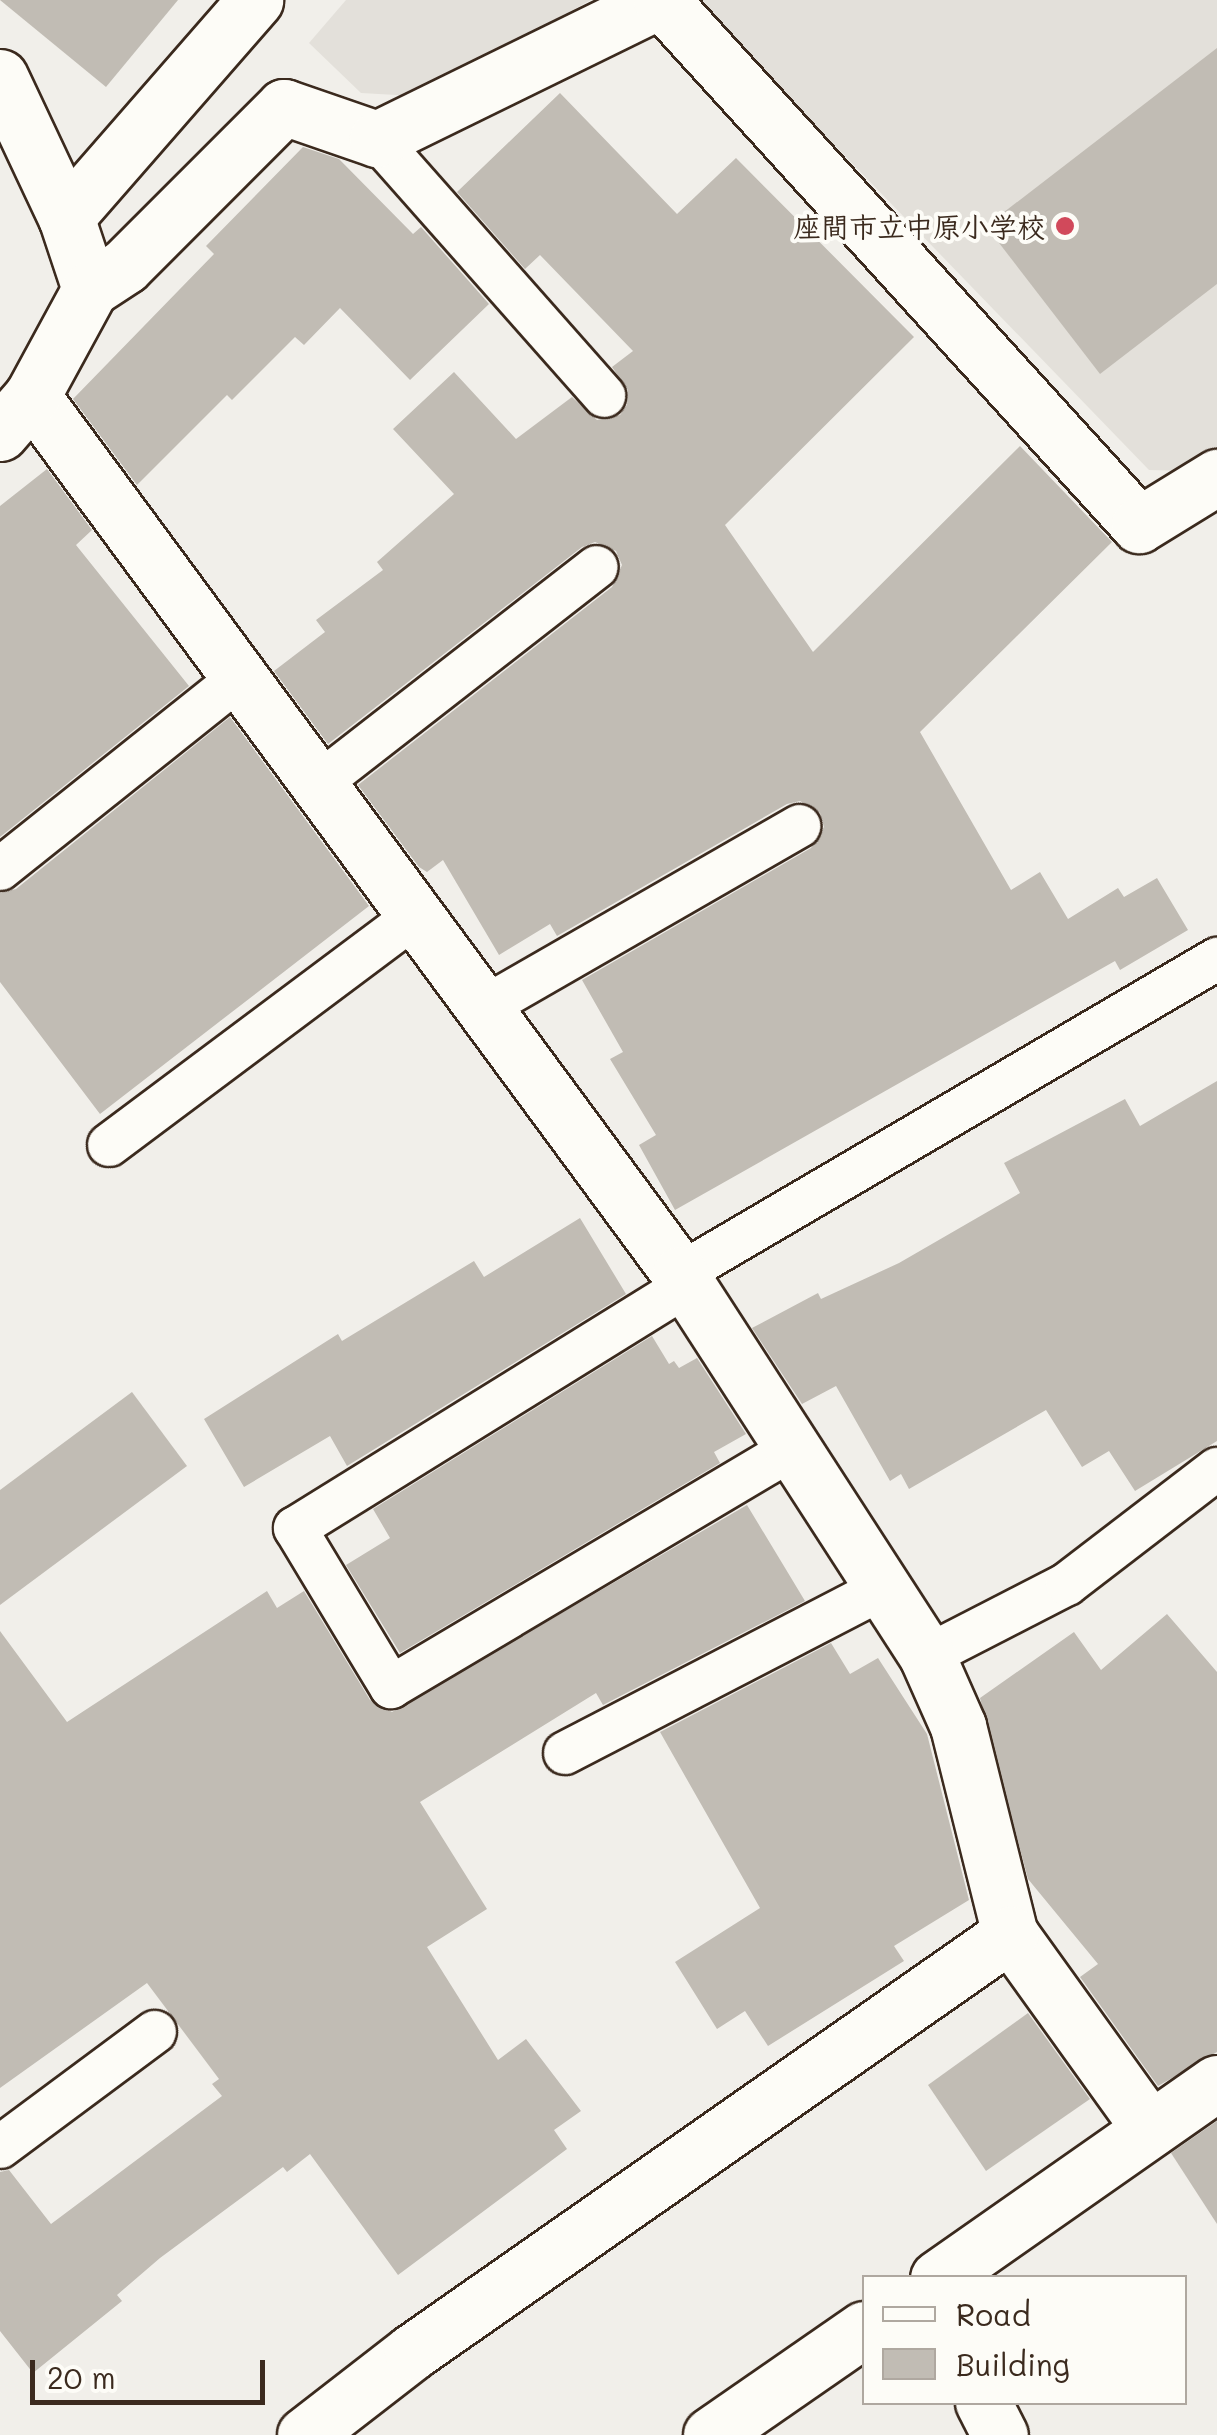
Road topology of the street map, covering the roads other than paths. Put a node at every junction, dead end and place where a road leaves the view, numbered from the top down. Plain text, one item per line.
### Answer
1 (254, 0) edge
2 (0, 77) edge
3 (12, 131) edge
4 (377, 139) junction
5 (66, 217) junction
6 (90, 290) junction
7 (604, 396) dead end
8 (16, 414) edge
9 (1217, 477) edge
10 (597, 566) dead end
11 (238, 678) junction
12 (318, 784) junction
13 (799, 826) dead end
14 (0, 869) edge
15 (415, 916) junction
16 (1217, 958) edge
17 (483, 1008) junction
18 (108, 1146) dead end
19 (683, 1280) junction
20 (788, 1451) junction
21 (1217, 1469) edge
22 (882, 1589) junction
23 (927, 1656) junction
24 (566, 1754) dead end
25 (1010, 1934) junction
26 (155, 2032) dead end
27 (1217, 2084) edge
28 (1150, 2129) junction
29 (0, 2148) edge
30 (942, 2275) edge
31 (862, 2329) edge
32 (985, 2405) edge
33 (305, 2435) edge
34 (711, 2435) edge
35 (1000, 2435) edge

1 - 5 street
2 - 3 street
3 - 5 street
4 - 6 street
4 - 7 lane
4 - 9 street
5 - 6 street
6 - 8 street
8 - 11 street
10 - 12 lane
11 - 12 street
11 - 14 lane
12 - 15 street
13 - 17 lane
15 - 17 street
15 - 18 lane
16 - 19 lane
17 - 19 street
19 - 20 street
19 - 20 lane
20 - 22 street
21 - 23 lane
22 - 23 street
22 - 24 lane
23 - 25 street
25 - 28 street
25 - 33 street
26 - 29 lane
27 - 28 street
28 - 30 street
31 - 34 street
32 - 35 street

